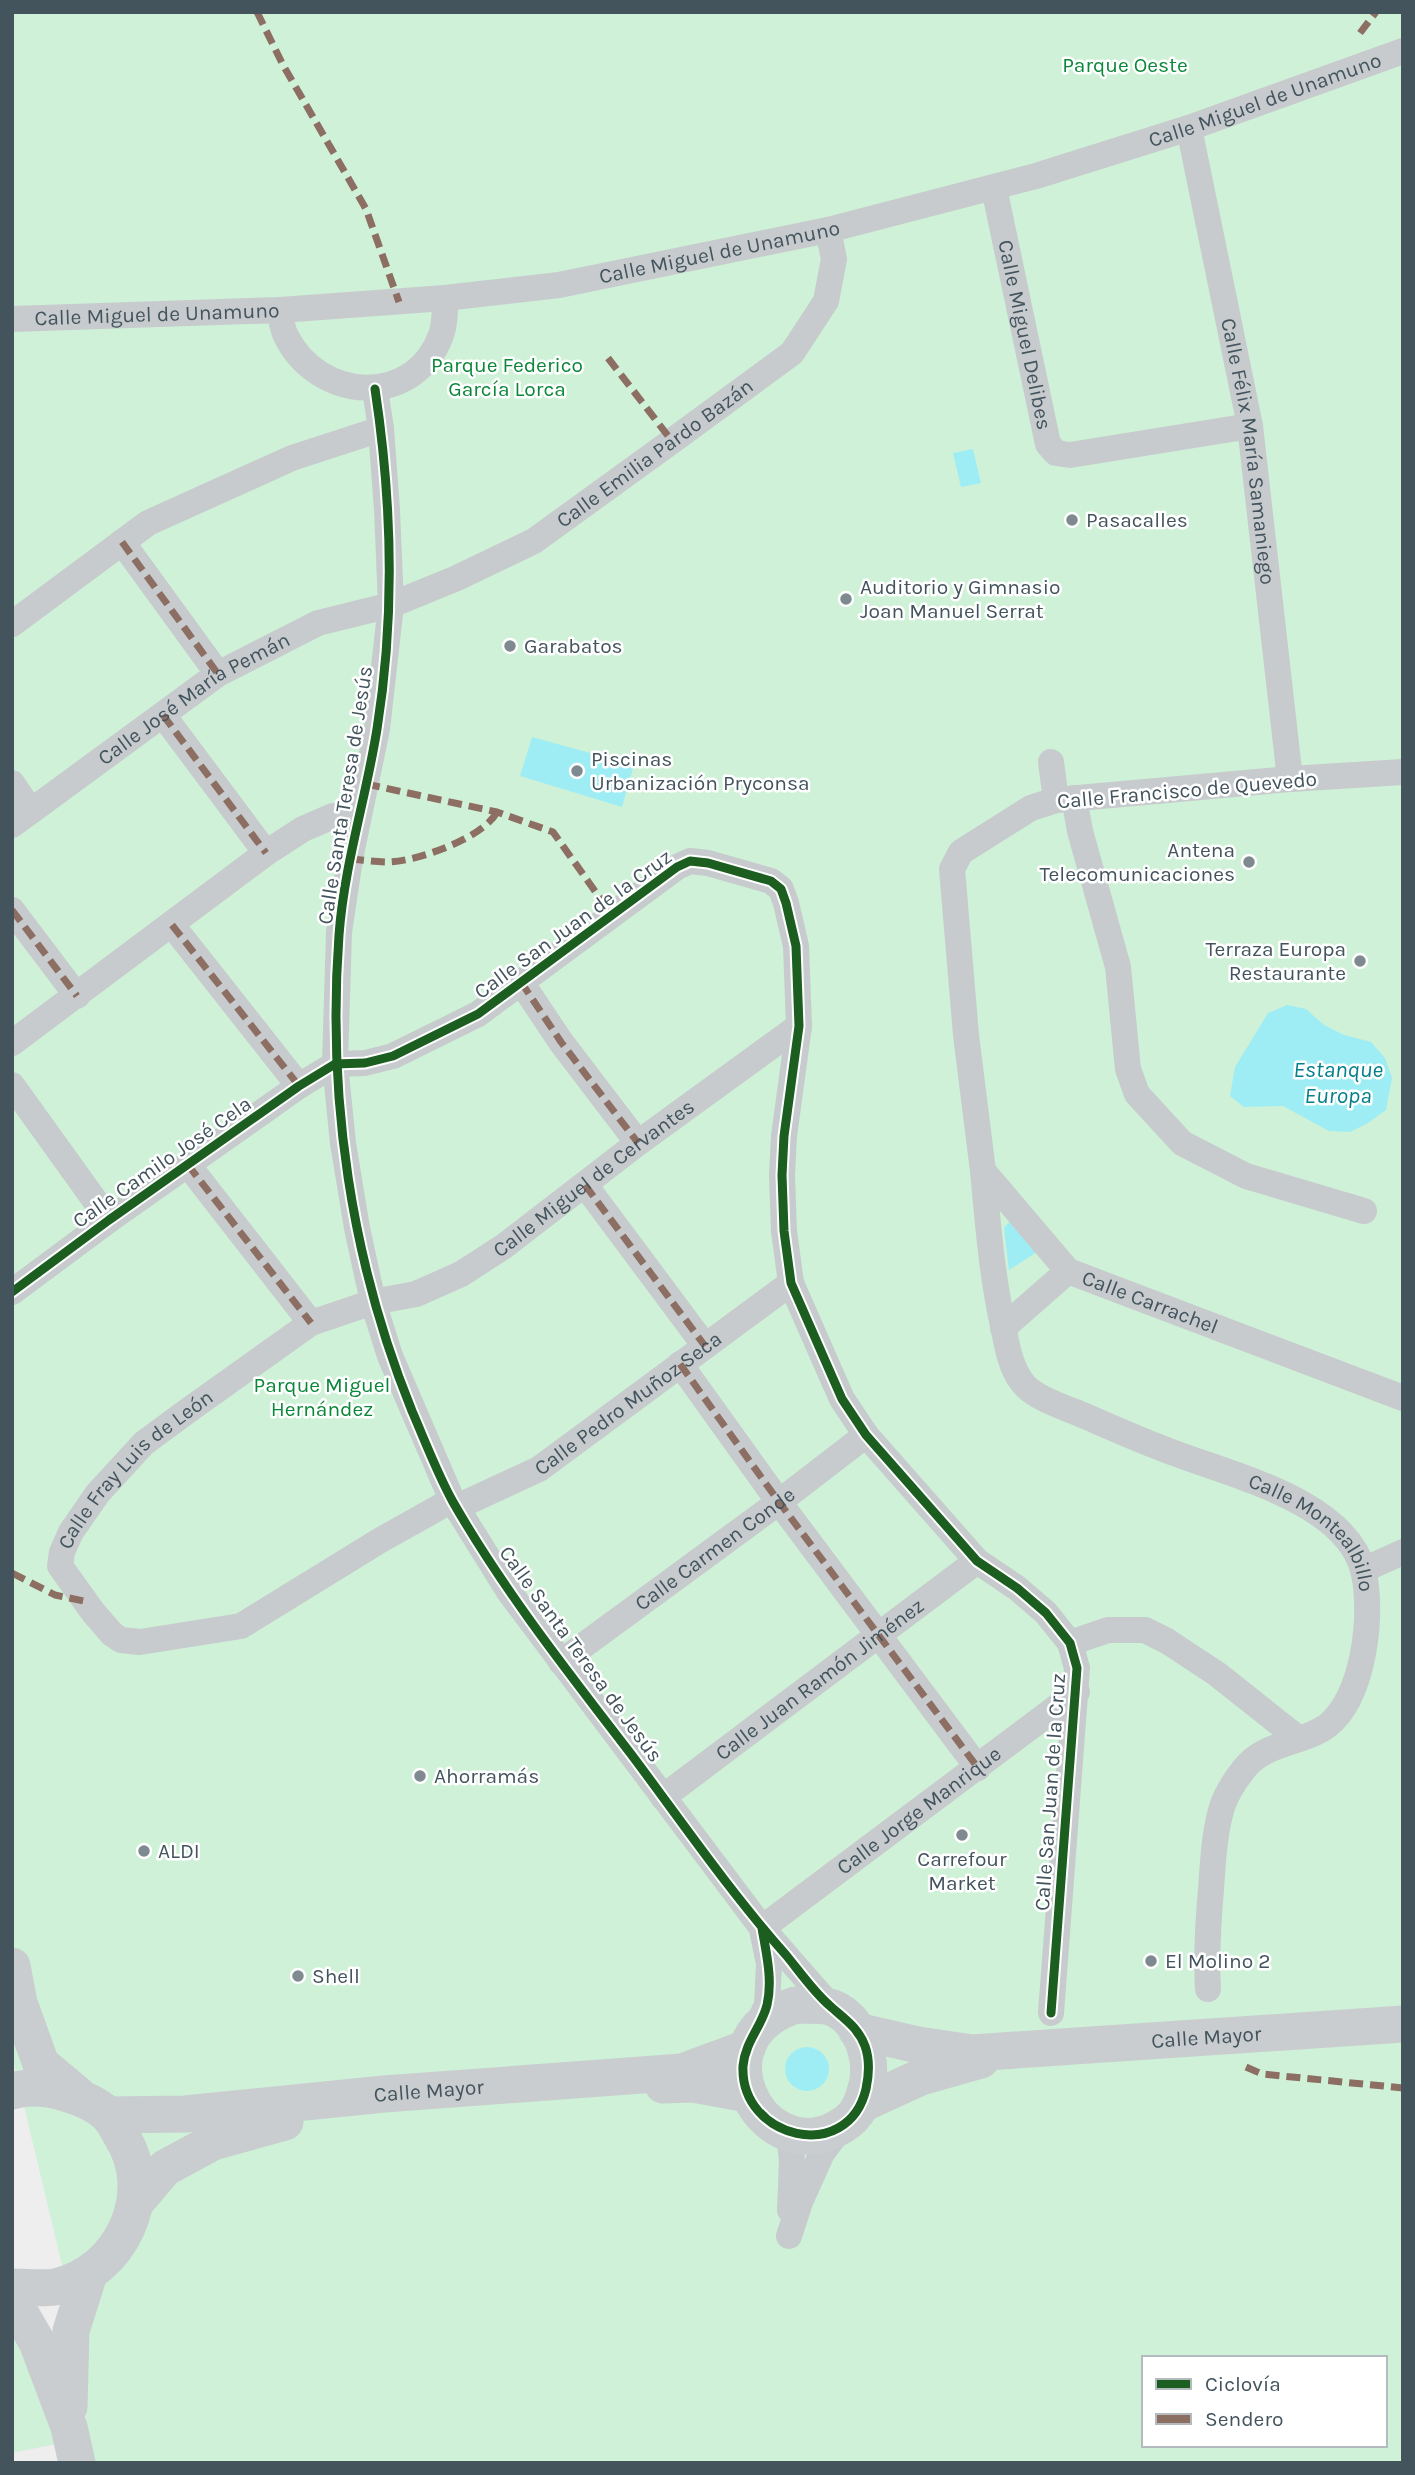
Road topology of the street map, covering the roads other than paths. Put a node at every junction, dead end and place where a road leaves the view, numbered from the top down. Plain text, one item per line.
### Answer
1 (1403, 51) edge
2 (1189, 128) junction
3 (994, 188) junction
4 (828, 230) junction
5 (445, 298) junction
6 (280, 310) junction
7 (12, 318) edge
8 (375, 389) junction
9 (1250, 426) junction
10 (381, 429) junction
11 (122, 542) junction
12 (391, 604) junction
13 (12, 624) edge
14 (218, 674) junction
15 (163, 715) junction
16 (1051, 762) dead end
17 (1403, 772) edge
18 (1290, 779) junction
19 (12, 783) edge
20 (1065, 799) junction
21 (22, 818) edge
22 (358, 820) junction
23 (266, 853) junction
24 (12, 910) edge
25 (172, 926) junction
26 (521, 982) junction
27 (77, 996) junction
28 (799, 1026) junction
29 (12, 1043) edge
30 (335, 1064) junction
31 (12, 1085) edge
32 (299, 1086) junction
33 (638, 1143) junction
34 (188, 1165) junction
35 (984, 1171) junction
36 (585, 1185) junction
37 (1364, 1211) dead end
38 (109, 1220) junction
39 (1069, 1271) junction
40 (791, 1283) junction
41 (12, 1292) edge
42 (373, 1302) junction
43 (311, 1323) junction
44 (1003, 1328) junction
45 (705, 1346) junction
46 (680, 1364) junction
47 (1403, 1398) edge
48 (866, 1435) junction
49 (779, 1502) junction
50 (454, 1504) junction
51 (1403, 1552) edge
52 (977, 1561) junction
53 (1363, 1570) junction
54 (878, 1635) junction
55 (1070, 1643) junction
56 (561, 1662) junction
57 (1077, 1692) junction
58 (1299, 1739) junction
59 (978, 1768) junction
60 (663, 1797) junction
61 (762, 1928) junction
62 (12, 1966) edge
63 (1208, 1989) dead end
64 (1051, 2013) dead end
65 (844, 2019) junction
66 (1403, 2024) edge
67 (750, 2041) junction
68 (1009, 2052) junction
69 (12, 2091) edge
70 (748, 2094) junction
71 (95, 2106) junction
72 (852, 2115) junction
73 (789, 2133) junction
74 (136, 2202) junction
75 (89, 2274) junction
76 (12, 2287) edge
77 (12, 2299) edge
78 (69, 2427) junction
79 (77, 2463) edge

1 - 2 street, Calle Miguel de Unamuno
2 - 3 street, Calle Miguel de Unamuno
2 - 9 street, Calle Félix María Samaniego
3 - 4 street, Calle Miguel de Unamuno
3 - 9 street, Calle Miguel Delibes
4 - 5 street, Calle Miguel de Unamuno
4 - 12 street, Calle Emilia Pardo Bazán
5 - 6 street, Calle Miguel de Unamuno
5 - 8 street
6 - 7 street, Calle Miguel de Unamuno
6 - 8 street
8 - 10 street, Calle Santa Teresa de Jesús
9 - 18 street, Calle Félix María Samaniego
10 - 11 street
10 - 12 street, Calle Santa Teresa de Jesús
11 - 13 street
11 - 14 street
12 - 14 street, Calle José María Pemán
12 - 22 street, Calle Santa Teresa de Jesús
14 - 15 street, Calle José María Pemán
15 - 21 street, Calle José María Pemán
15 - 23 street
16 - 20 street
17 - 18 street, Calle Francisco de Quevedo
18 - 20 street, Calle Francisco de Quevedo
19 - 21 street
20 - 35 street, Calle Francisco de Quevedo
20 - 37 street
22 - 23 street
22 - 30 street, Calle Santa Teresa de Jesús
23 - 25 street
24 - 27 street
25 - 27 street
25 - 32 street
26 - 28 street, Calle San Juan de la Cruz
26 - 30 street, Calle San Juan de la Cruz
26 - 33 street
27 - 29 street
28 - 33 street, Calle Miguel de Cervantes
28 - 40 street, Calle San Juan de la Cruz
30 - 32 street, Calle Camilo José Cela
30 - 42 street, Calle Santa Teresa de Jesús
31 - 38 street, Calle Camilo José Cela
32 - 34 street, Calle Camilo José Cela
33 - 36 street, Calle Miguel de Cervantes
34 - 38 street, Calle Camilo José Cela
34 - 43 street
35 - 39 street, Calle Carrachel
35 - 44 street, Calle Montealbillo
36 - 42 street, Calle Miguel de Cervantes
36 - 45 street
38 - 41 street, Calle Camilo José Cela
39 - 44 street
39 - 47 street, Calle Carrachel
40 - 45 street, Calle Pedro Muñoz Seca
40 - 48 street, Calle San Juan de la Cruz
42 - 43 street, Calle Fray Luis de León
42 - 50 street, Calle Santa Teresa de Jesús
43 - 50 street, Calle Fray Luis de León
44 - 53 street, Calle Montealbillo
45 - 46 street, Calle Pedro Muñoz Seca
46 - 49 street
46 - 50 street, Calle Pedro Muñoz Seca
48 - 49 street, Calle Carmen Conde
48 - 52 street, Calle San Juan de la Cruz
49 - 54 street
49 - 56 street, Calle Carmen Conde
50 - 56 street, Calle Santa Teresa de Jesús
51 - 53 street
52 - 54 street, Calle Juan Ramón Jiménez
52 - 55 street, Calle San Juan de la Cruz
53 - 58 street, Calle Montealbillo
54 - 59 street
54 - 60 street, Calle Juan Ramón Jiménez
55 - 57 street, Calle San Juan de la Cruz
55 - 58 street
56 - 60 street, Calle Santa Teresa de Jesús
57 - 59 street, Calle Jorge Manrique
57 - 64 street, Calle San Juan de la Cruz
58 - 63 street, Calle Montealbillo
59 - 61 street, Calle Jorge Manrique
60 - 61 street, Calle Santa Teresa de Jesús
61 - 65 street, Calle Santa Teresa de Jesús
61 - 67 street
62 - 71 street
65 - 67 street
65 - 68 street, Calle Mayor
65 - 72 street
66 - 68 street, Calle Mayor
67 - 70 street
67 - 71 street, Calle Mayor
68 - 72 street, Calle Mayor
69 - 71 street, Calle Mayor
70 - 73 street
70 - 74 street, Calle Mayor
71 - 74 street
72 - 73 street
72 - 73 street
74 - 75 street
75 - 76 street
75 - 78 street
77 - 78 street
78 - 79 street

